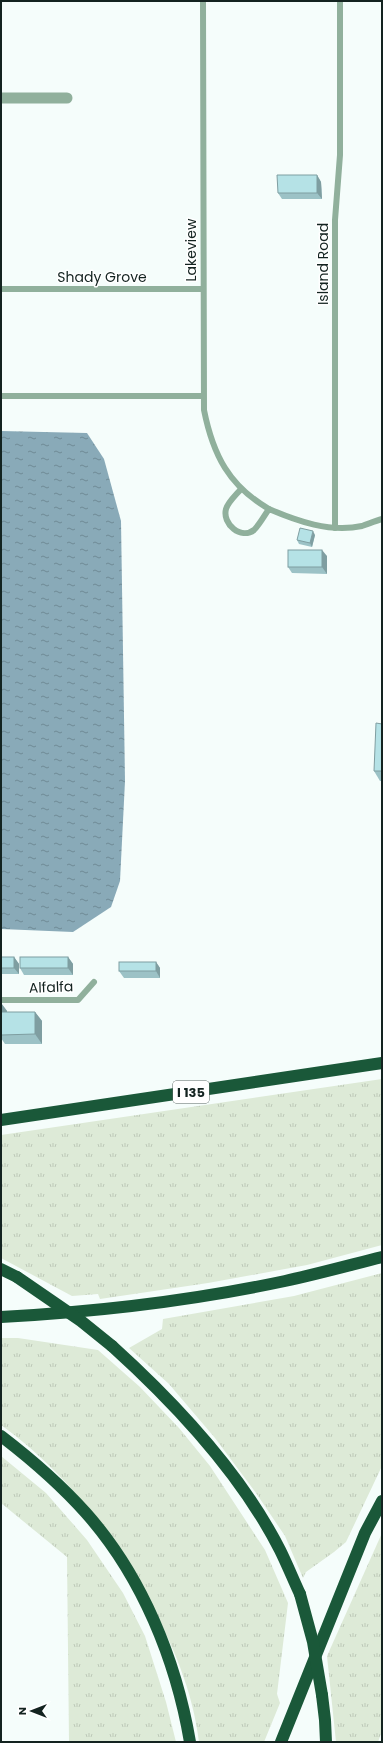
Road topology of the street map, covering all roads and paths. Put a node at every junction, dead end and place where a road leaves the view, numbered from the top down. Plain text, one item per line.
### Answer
1 (203, 1) edge
2 (340, 1) edge
3 (1, 98) edge
4 (67, 98) dead end
5 (1, 288) edge
6 (203, 289) junction
7 (1, 396) edge
8 (203, 396) junction
9 (241, 489) junction
10 (269, 509) junction
11 (382, 519) edge
12 (335, 528) junction
13 (94, 982) dead end
14 (1, 1000) edge
15 (382, 1063) edge
16 (1, 1120) edge
17 (382, 1257) edge
18 (1, 1269) edge
19 (1, 1317) edge
20 (1, 1436) edge
21 (382, 1501) edge
22 (190, 1742) edge
23 (281, 1742) edge
24 (326, 1742) edge

1 - 6 lane, Lakeview
2 - 12 lane, Island Road
3 - 4 street
5 - 6 lane, Shady Grove
6 - 8 lane, Lakeview
7 - 8 lane
8 - 9 lane, Lakeview
9 - 10 lane, Lakeview
9 - 10 lane
10 - 12 lane, Lakeview
11 - 12 lane, Lakeview
13 - 14 lane, Alfalfa
15 - 16 highway, I 135
17 - 19 highway
18 - 24 highway, bridge
20 - 22 highway
21 - 23 highway

